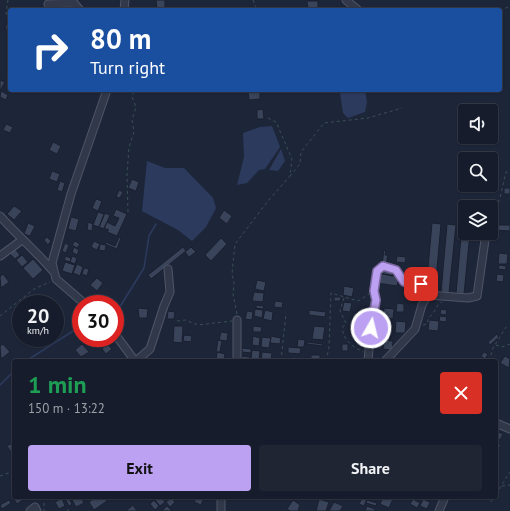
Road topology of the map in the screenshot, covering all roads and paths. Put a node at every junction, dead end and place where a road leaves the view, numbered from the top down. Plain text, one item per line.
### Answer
1 (8, 0) edge
2 (346, 0) edge
3 (48, 4) dead end
4 (78, 8) edge
5 (356, 8) edge
6 (8, 14) edge
7 (106, 92) edge
8 (133, 92) edge
9 (402, 108) dead end
10 (268, 118) dead end
11 (510, 172) edge
12 (290, 176) junction
13 (498, 202) edge
14 (128, 212) dead end
15 (0, 216) edge
16 (22, 240) junction
17 (485, 240) edge
18 (0, 256) edge
19 (168, 269) dead end
20 (53, 272) junction
21 (56, 279) junction
22 (374, 291) junction
23 (74, 295) edge
24 (344, 297) junction
25 (452, 297) junction
26 (425, 300) junction
27 (286, 313) dead end
28 (0, 316) edge
29 (237, 320) junction
30 (177, 321) dead end
31 (506, 327) dead end
32 (415, 329) junction
33 (495, 344) junction
34 (510, 344) edge
35 (124, 346) edge
36 (369, 358) edge
37 (134, 359) edge
38 (138, 359) edge
39 (237, 359) edge
40 (281, 359) edge
41 (326, 359) edge
42 (387, 359) edge
43 (490, 359) edge
44 (498, 424) edge
45 (510, 429) edge
46 (12, 472) edge
47 (510, 472) edge
48 (0, 476) edge
49 (510, 485) edge
50 (502, 486) junction
51 (498, 491) edge
52 (44, 499) edge
53 (221, 499) edge
54 (444, 499) edge
55 (493, 499) edge
56 (491, 502) dead end
57 (30, 511) edge
58 (37, 511) edge
59 (44, 511) edge
60 (221, 511) edge
61 (439, 511) edge

1 - 6 path
2 - 5 street
3 - 4 street
7 - 20 street
8 - 14 path
9 - 12 path
10 - 12 path
11 - 13 path
12 - 29 path
15 - 16 street
16 - 18 street
16 - 20 street
17 - 25 street
19 - 38 street
20 - 21 street
21 - 23 street
21 - 28 path
22 - 24 path
22 - 26 street
22 - 36 street
24 - 36 path
24 - 41 path
25 - 26 street
25 - 32 path
26 - 32 street
27 - 40 path
29 - 30 path
29 - 39 street
31 - 33 path
32 - 42 street
33 - 34 path
33 - 43 path
35 - 37 street
44 - 45 street
46 - 48 path
47 - 50 path
49 - 50 path
50 - 51 path
52 - 59 path
53 - 60 street
54 - 61 street
55 - 56 path
57 - 58 street

